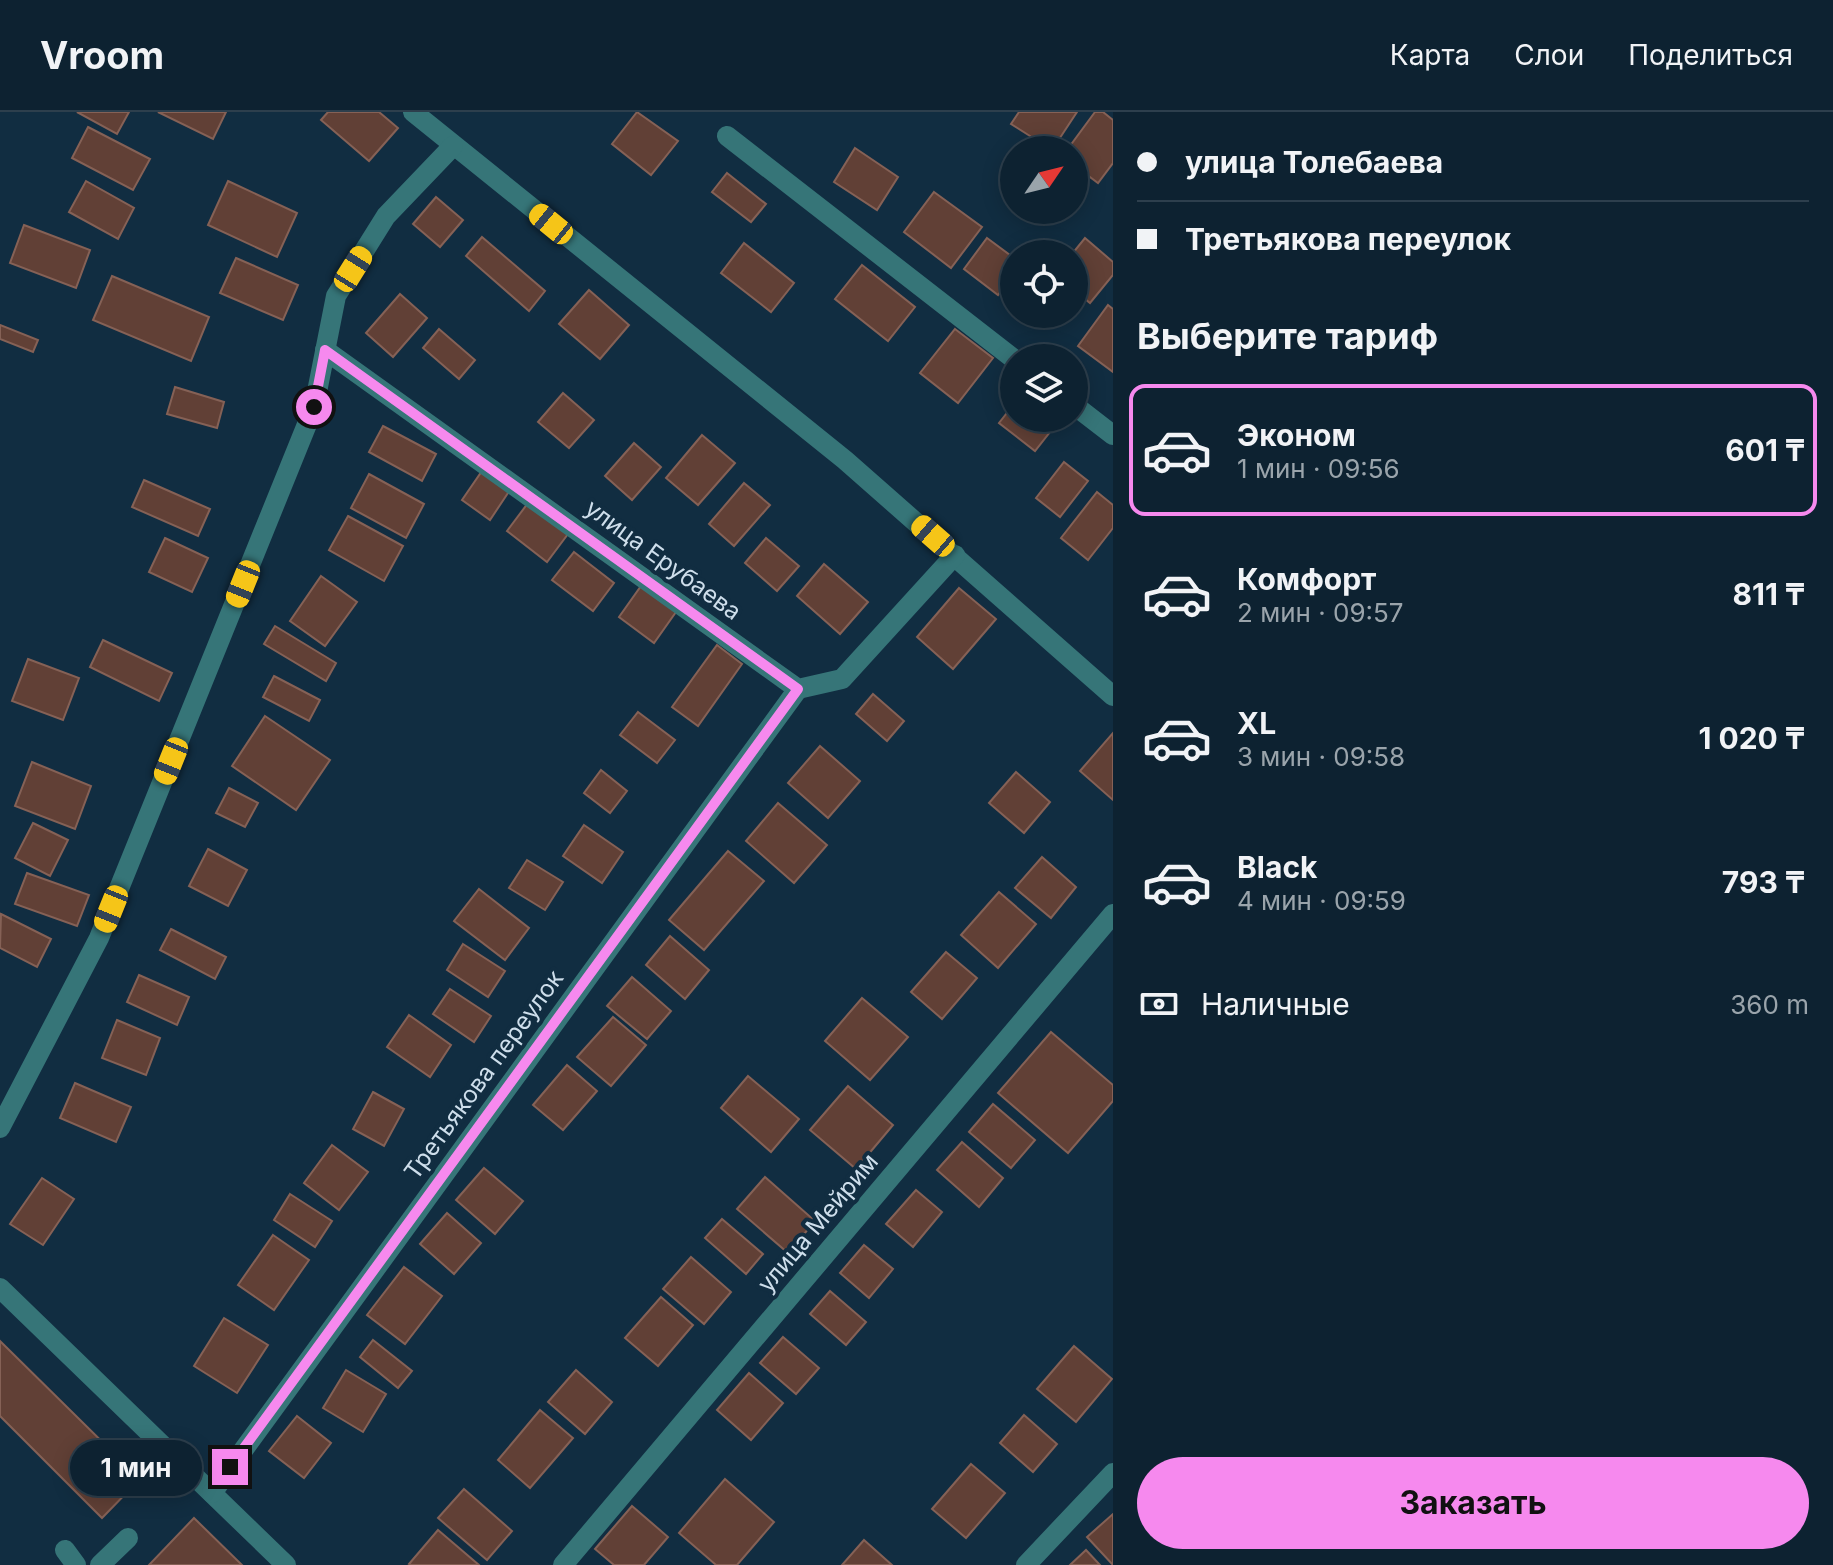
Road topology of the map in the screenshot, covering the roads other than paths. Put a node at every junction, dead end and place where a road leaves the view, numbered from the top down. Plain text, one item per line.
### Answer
1 (413, 112) edge
2 (727, 136) dead end
3 (453, 146) junction
4 (1000, 348) edge
5 (325, 350) junction
6 (1088, 416) edge
7 (1113, 435) edge
8 (955, 555) junction
9 (798, 689) junction
10 (1113, 696) edge
11 (1113, 914) edge
12 (0, 1128) edge
13 (0, 1288) edge
14 (1113, 1473) edge
15 (212, 1493) junction
16 (128, 1538) dead end
17 (100, 1565) edge
18 (286, 1565) edge
19 (563, 1565) edge
20 (1026, 1565) edge

1 - 3 street
2 - 4 street
3 - 5 street
3 - 8 street
5 - 9 street, улица Ерубаева
5 - 12 street
6 - 7 street
8 - 9 street
8 - 10 street
9 - 15 street, Третьякова переулок
11 - 19 street, улица Мейрим
13 - 15 street
14 - 20 street
15 - 18 street
16 - 17 street

